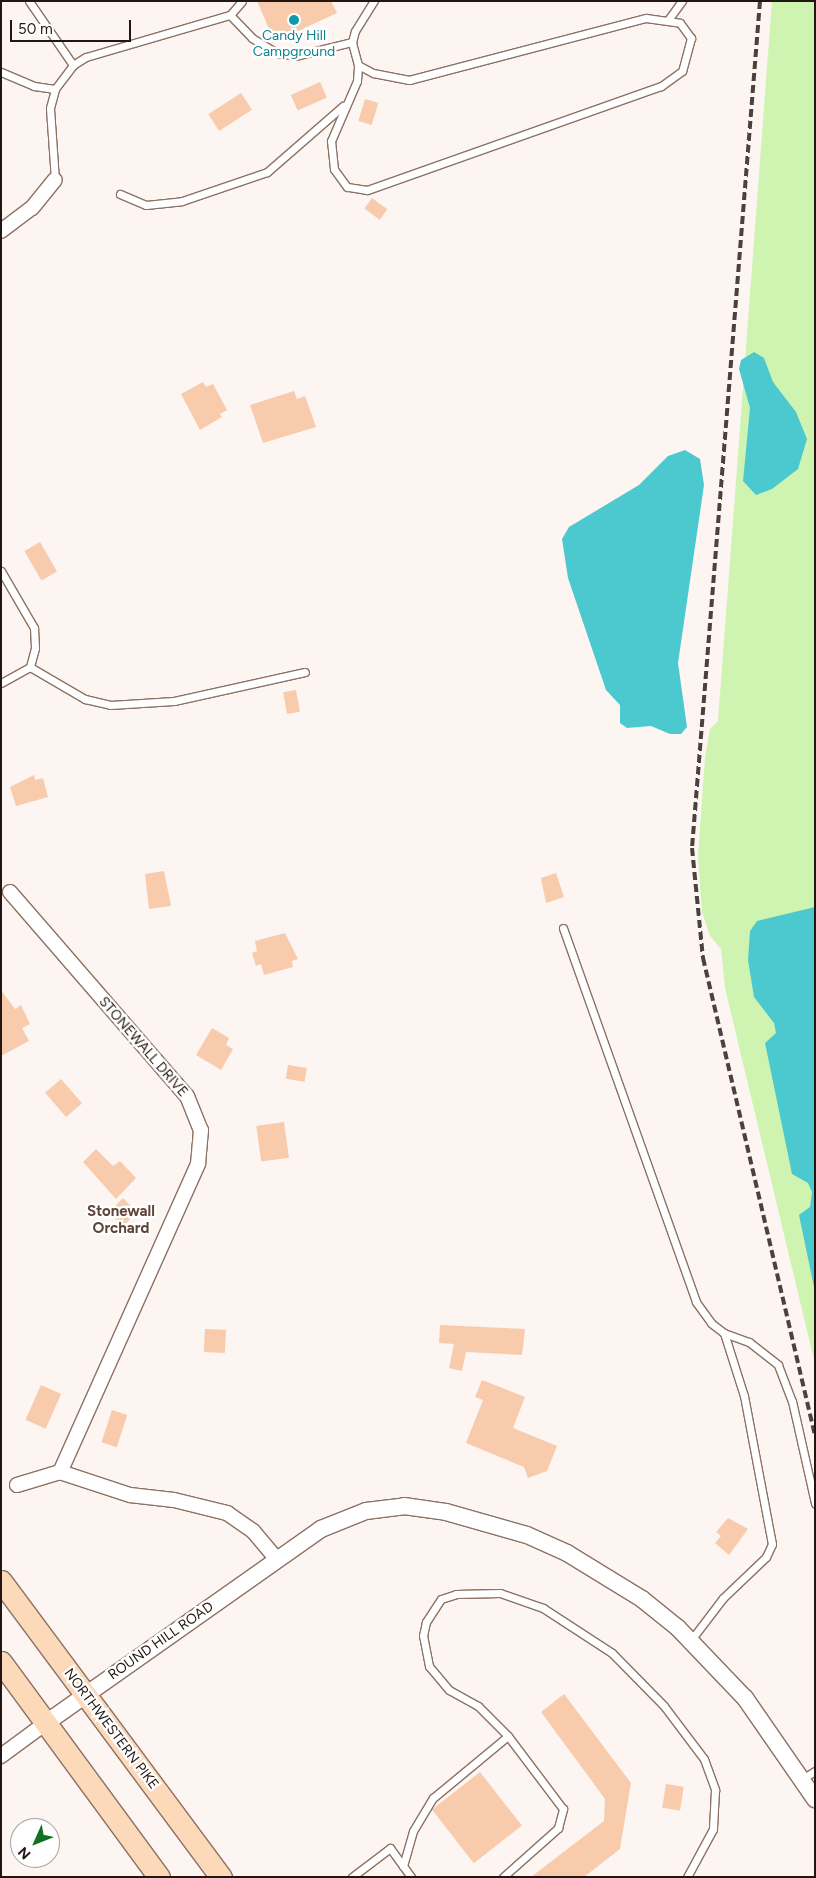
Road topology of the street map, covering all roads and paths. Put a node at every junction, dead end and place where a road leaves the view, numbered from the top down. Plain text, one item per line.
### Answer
1 (28, 1) edge
2 (242, 1) edge
3 (374, 1) edge
4 (682, 1) edge
5 (230, 15) junction
6 (668, 20) junction
7 (352, 42) junction
8 (73, 65) junction
9 (358, 65) junction
10 (1, 72) edge
11 (55, 89) junction
12 (347, 102) junction
13 (56, 180) joint
14 (120, 194) dead end
15 (1, 231) edge
16 (1, 571) edge
17 (30, 667) junction
18 (305, 672) dead end
19 (1, 683) edge
20 (10, 892) dead end
21 (563, 928) dead end
22 (724, 1333) junction
23 (60, 1472) junction
24 (17, 1485) dead end
25 (815, 1503) edge
26 (276, 1558) junction
27 (1, 1581) edge
28 (691, 1640) junction
29 (1, 1662) edge
30 (86, 1694) junction
31 (46, 1723) junction
32 (508, 1736) junction
33 (1, 1756) edge
34 (808, 1775) edge
35 (815, 1800) edge
36 (403, 1866) junction
37 (159, 1877) edge
38 (221, 1877) edge
39 (352, 1877) edge
40 (411, 1877) edge
41 (503, 1877) edge
42 (687, 1877) edge

1 - 8 lane
2 - 5 lane
3 - 7 lane
4 - 6 lane
5 - 7 lane
5 - 8 lane
6 - 9 lane
6 - 12 lane
7 - 9 lane
8 - 11 lane
9 - 12 lane
10 - 11 lane
11 - 13 lane
12 - 14 lane
13 - 15 street
16 - 17 lane
17 - 18 lane
17 - 19 lane
20 - 23 street, STONEWALL DRIVE
21 - 22 lane
22 - 25 lane
22 - 28 lane
23 - 24 street
23 - 26 street
26 - 28 street, ROUND HILL ROAD
26 - 30 street, ROUND HILL ROAD
27 - 30 main road, NORTHWESTERN PIKE
28 - 34 street, ROUND HILL ROAD
29 - 31 main road
30 - 31 street, ROUND HILL ROAD
30 - 38 main road, NORTHWESTERN PIKE
31 - 33 street
31 - 37 main road
32 - 36 lane
32 - 41 lane
32 - 42 lane
34 - 35 street, ROUND HILL ROAD
36 - 39 lane
36 - 40 lane

